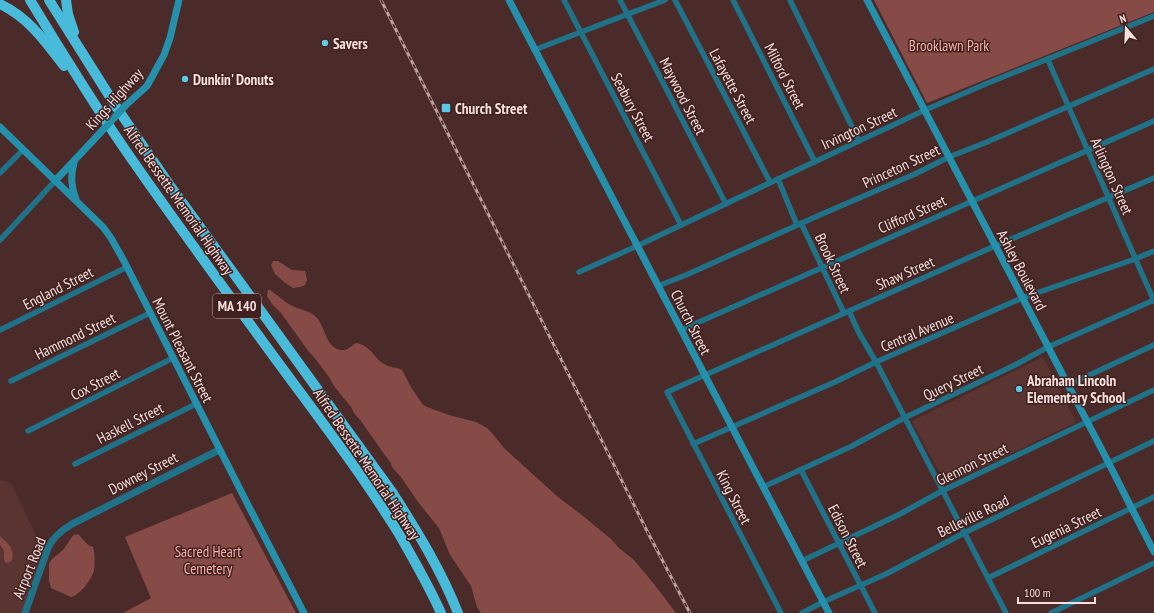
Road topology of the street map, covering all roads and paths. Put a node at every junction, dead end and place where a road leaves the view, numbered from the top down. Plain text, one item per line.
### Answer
1 (30, 0) edge
2 (49, 0) edge
3 (66, 0) edge
4 (179, 0) edge
5 (509, 0) edge
6 (564, 0) edge
7 (620, 0) edge
8 (665, 0) edge
9 (675, 0) edge
10 (733, 0) edge
11 (790, 0) edge
12 (867, 0) edge
13 (0, 4) edge
14 (627, 15) junction
15 (1154, 16) edge
16 (581, 32) junction
17 (534, 50) junction
18 (1048, 60) junction
19 (1154, 68) edge
20 (102, 85) junction
21 (96, 106) junction
22 (1068, 106) junction
23 (925, 110) junction
24 (1154, 121) edge
25 (0, 127) edge
26 (859, 140) junction
27 (23, 150) junction
28 (1088, 151) junction
29 (949, 157) junction
30 (74, 161) junction
31 (815, 162) junction
32 (0, 173) edge
33 (1154, 178) edge
34 (778, 179) junction
35 (56, 181) junction
36 (770, 182) junction
37 (1108, 197) junction
38 (972, 201) junction
39 (77, 202) junction
40 (726, 204) junction
41 (799, 224) junction
42 (681, 225) junction
43 (0, 240) edge
44 (637, 246) junction
45 (995, 246) junction
46 (1154, 251) edge
47 (1134, 259) junction
48 (127, 267) junction
49 (822, 268) junction
50 (579, 272) dead end
51 (658, 286) junction
52 (1022, 298) junction
53 (1154, 301) edge
54 (846, 312) junction
55 (150, 313) junction
56 (0, 330) edge
57 (681, 330) junction
58 (1154, 345) edge
59 (1048, 347) junction
60 (173, 358) junction
61 (876, 362) junction
62 (704, 375) junction
63 (11, 381) dead end
64 (1068, 385) junction
65 (1154, 390) edge
66 (667, 392) joint
67 (196, 404) junction
68 (904, 418) junction
69 (1087, 422) junction
70 (732, 427) junction
71 (28, 431) dead end
72 (1154, 441) edge
73 (693, 444) junction
74 (219, 450) junction
75 (1109, 463) junction
76 (75, 464) dead end
77 (801, 470) junction
78 (763, 487) junction
79 (942, 492) junction
80 (1154, 496) edge
81 (1131, 508) junction
82 (79, 520) joint
83 (964, 533) junction
84 (838, 543) junction
85 (1154, 552) edge
86 (802, 561) junction
87 (1154, 563) edge
88 (988, 578) junction
89 (860, 585) junction
90 (823, 602) junction
91 (25, 613) edge
92 (304, 613) edge
93 (440, 613) edge
94 (458, 613) edge
95 (781, 613) edge
96 (802, 613) edge
97 (829, 613) edge
98 (875, 613) edge
99 (1006, 613) edge
100 (1051, 613) edge

1 - 21 highway, Alfred Bessette Memorial Highway / MA 140
2 - 20 highway, Alfred Bessette Memorial Highway / MA 140
3 - 20 highway
4 - 30 main road, Kings Highway, bridge
5 - 17 main road, Church Street
6 - 16 street, Seabury Street
7 - 14 street, Maywood Street
8 - 14 street
9 - 36 street, Lafayette Street
10 - 31 street, Milford Street
11 - 26 street
12 - 23 main road, Ashley Boulevard
13 - 21 highway
14 - 16 street
14 - 40 street, Maywood Street
15 - 18 street, Irvington Street
16 - 17 street
16 - 42 street, Seabury Street
17 - 44 main road, Church Street
18 - 22 street, Arlington Street
18 - 23 street, Irvington Street
19 - 22 street, Princeton Street
20 - 94 highway, Alfred Bessette Memorial Highway / MA 140
21 - 93 highway, Alfred Bessette Memorial Highway / MA 140
22 - 28 street, Arlington Street
22 - 29 street, Princeton Street
23 - 26 street, Irvington Street
23 - 29 main road, Ashley Boulevard
24 - 28 street, Clifford Street
25 - 27 main road, Mount Pleasant Street
26 - 31 street, Irvington Street
27 - 32 street
27 - 35 main road, Mount Pleasant Street
28 - 37 street, Arlington Street
28 - 38 street, Clifford Street
29 - 38 main road, Ashley Boulevard
29 - 41 street, Princeton Street
30 - 35 main road, Kings Highway
30 - 39 main road
31 - 34 street, Irvington Street
33 - 37 street, Shaw Street
34 - 36 street, Irvington Street
34 - 41 street, Brook Street
35 - 39 main road, Mount Pleasant Street
35 - 43 street
36 - 40 street, Irvington Street
37 - 45 street, Shaw Street
37 - 47 street, Arlington Street
38 - 45 main road, Ashley Boulevard
38 - 49 street, Clifford Street
39 - 48 main road, Mount Pleasant Street
40 - 42 street, Irvington Street
41 - 49 street, Brook Street
41 - 51 street, Princeton Street
42 - 44 street, Irvington Street
44 - 50 street, Irvington Street
44 - 51 main road, Church Street
45 - 52 main road, Ashley Boulevard
45 - 54 street, Shaw Street
46 - 47 street, Central Avenue
47 - 52 street, Central Avenue
47 - 53 street, Arlington Street
48 - 55 main road, Mount Pleasant Street
48 - 56 street, England Street
49 - 54 street, Brook Street
49 - 57 street, Clifford Street
51 - 57 main road, Church Street
52 - 59 main road, Ashley Boulevard
52 - 61 street, Central Avenue
53 - 59 street, Query Street
54 - 61 street, Brook Street
54 - 62 street, Shaw Street
55 - 60 main road, Mount Pleasant Street
55 - 63 street, Hammond Street
57 - 62 main road, Church Street
58 - 64 street
59 - 64 main road, Ashley Boulevard
59 - 68 street, Query Street
60 - 67 main road, Mount Pleasant Street
60 - 71 street, Cox Street
61 - 68 street, Brook Street
61 - 70 street, Central Avenue
62 - 66 street, Shaw Street
62 - 70 main road, Church Street
64 - 69 main road, Ashley Boulevard
65 - 69 street, Glennon Street
66 - 73 street, King Street
67 - 74 main road, Mount Pleasant Street
67 - 76 street, Haskell Street
68 - 77 street, Query Street
68 - 79 street, Brook Street
69 - 75 main road, Ashley Boulevard
69 - 79 street, Glennon Street
70 - 73 street, Central Avenue
70 - 78 main road, Church Street
72 - 75 street, Belleville Road
73 - 95 street, King Street
74 - 82 street, Downey Street
74 - 92 main road, Mount Pleasant Street
75 - 81 main road, Ashley Boulevard
75 - 83 street, Belleville Road
77 - 78 street, Query Street
77 - 84 street, Edison Street
78 - 86 main road, Church Street
79 - 83 street, Brook Street
79 - 84 street, Glennon Street
80 - 81 street, Eugenia Street
81 - 85 main road, Ashley Boulevard
81 - 88 street, Eugenia Street
82 - 91 street, Airport Road
83 - 88 street, Brook Street
83 - 89 street, Belleville Road
84 - 86 street, Glennon Street
84 - 89 street, Edison Street
86 - 90 main road, Church Street
87 - 100 street
88 - 99 street, Brook Street
89 - 90 street, Belleville Road
89 - 98 street, Edison Street
90 - 96 street, Belleville Road
90 - 97 main road, Church Street

